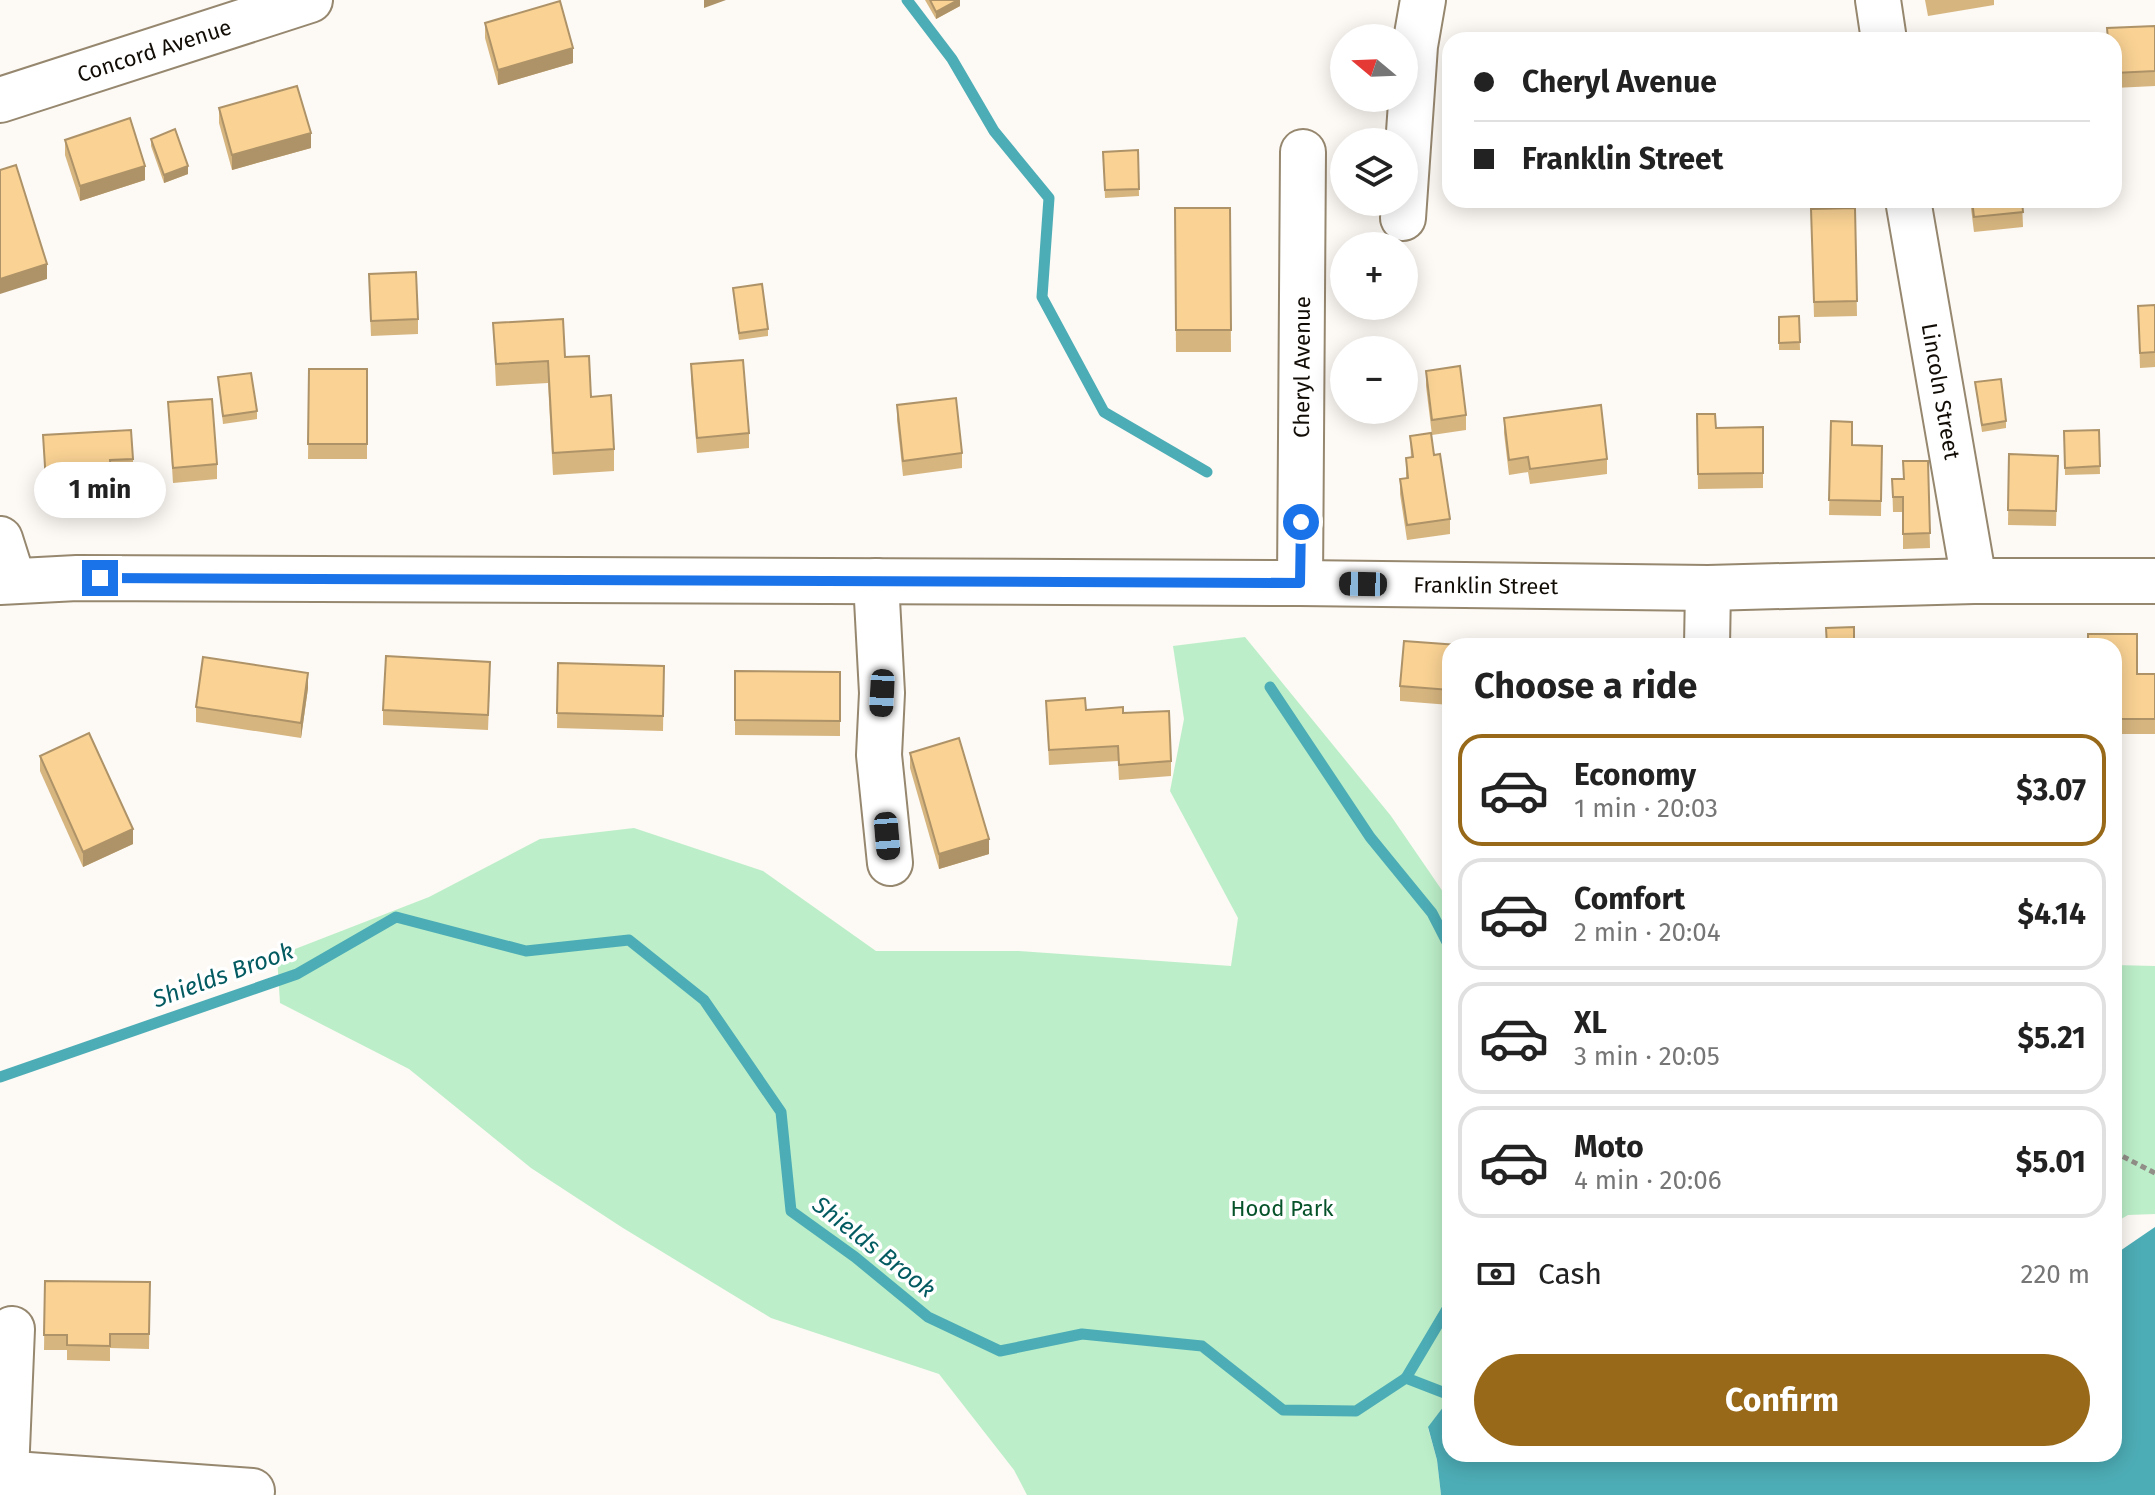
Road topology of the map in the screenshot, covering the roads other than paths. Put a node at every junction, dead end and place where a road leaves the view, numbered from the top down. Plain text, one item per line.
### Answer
1 (310, 0) edge
2 (1423, 0) edge
3 (1878, 0) edge
4 (1883, 32) edge
5 (0, 100) edge
6 (1303, 152) dead end
7 (1909, 208) edge
8 (1403, 218) dead end
9 (0, 539) edge
10 (7, 581) edge
11 (876, 581) junction
12 (1974, 581) junction
13 (2155, 581) edge
14 (1300, 583) junction
15 (1708, 588) junction
16 (1707, 638) edge
17 (890, 863) dead end
18 (12, 1329) dead end
19 (3, 1473) edge
20 (252, 1491) dead end

1 - 5 street, Concord Avenue
2 - 8 street
3 - 4 street
6 - 14 street, Cheryl Avenue
7 - 12 street, Lincoln Street
9 - 10 street
10 - 11 street, Franklin Street
11 - 14 street, Franklin Street
11 - 17 street
12 - 13 street, Franklin Street
12 - 15 street, Franklin Street
14 - 15 street, Franklin Street
15 - 16 street
18 - 19 street
19 - 20 street

